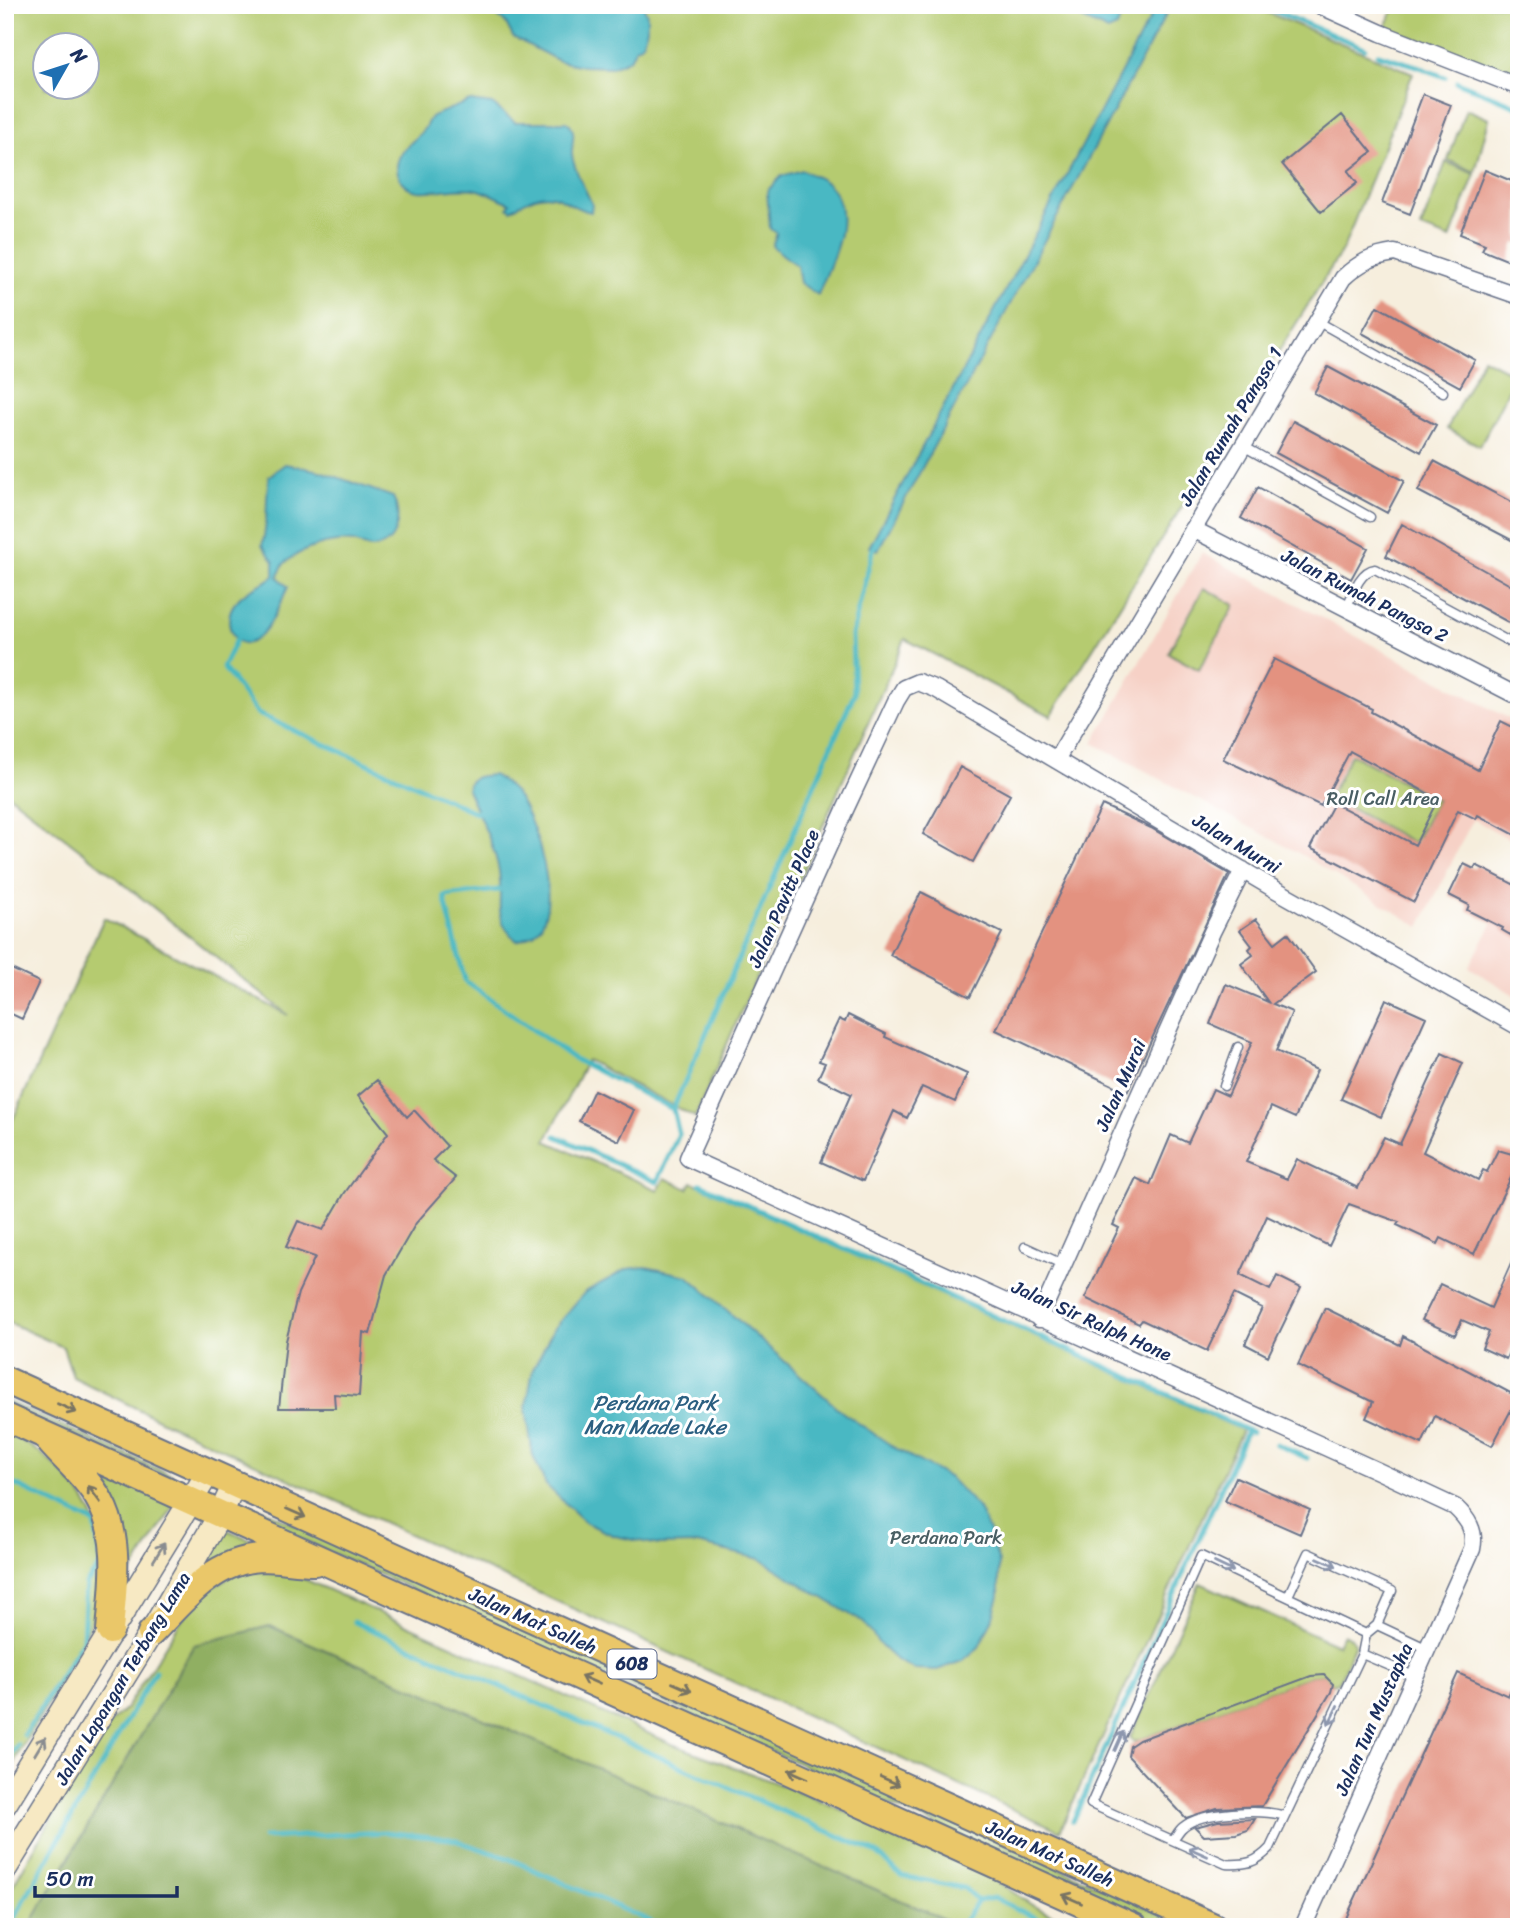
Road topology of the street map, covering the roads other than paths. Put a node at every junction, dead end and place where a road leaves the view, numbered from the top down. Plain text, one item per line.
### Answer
1 (1319, 5) edge
2 (1519, 87) edge
3 (1519, 296) edge
4 (1317, 321) junction
5 (1443, 392) dead end
6 (1243, 446) junction
7 (1370, 517) dead end
8 (1193, 530) junction
9 (1346, 610) junction
10 (1519, 647) edge
11 (936, 689) joint
12 (1519, 697) edge
13 (1056, 760) junction
14 (1243, 870) junction
15 (1519, 1027) edge
16 (1238, 1047) dead end
17 (1224, 1086) dead end
18 (688, 1158) joint
19 (1025, 1247) dead end
20 (1062, 1264) junction
21 (1039, 1319) junction
22 (5, 1380) edge
23 (5, 1417) edge
24 (44, 1435) junction
25 (208, 1473) junction
26 (234, 1485) junction
27 (193, 1500) junction
28 (221, 1513) junction
29 (1471, 1527) joint
30 (328, 1562) junction
31 (1288, 1596) junction
32 (1377, 1625) junction
33 (110, 1631) junction
34 (150, 1633) junction
35 (1366, 1634) junction
36 (1428, 1649) junction
37 (1362, 1654) junction
38 (1416, 1677) junction
39 (5, 1804) edge
40 (1285, 1816) junction
41 (1173, 1840) junction
42 (5, 1869) edge
43 (1134, 1927) edge
44 (1214, 1927) edge
45 (1303, 1927) edge

1 - 2 street
3 - 4 street, Jalan Rumah Pangsa 1
4 - 5 lane
4 - 6 street, Jalan Rumah Pangsa 1
6 - 7 lane
6 - 8 street, Jalan Rumah Pangsa 1
8 - 9 street, Jalan Rumah Pangsa 2
8 - 13 street, Jalan Rumah Pangsa 1
9 - 10 lane
9 - 12 street, Jalan Rumah Pangsa 2
11 - 13 street, Jalan Murni
11 - 18 street, Jalan Pavitt Place
13 - 14 street, Jalan Murni
14 - 15 street, Jalan Murni
14 - 20 street, Jalan Murai
16 - 17 lane
18 - 21 street, Jalan Sir Ralph Hone
19 - 20 lane
20 - 21 street, Jalan Murai
21 - 29 street, Jalan Sir Ralph Hone
22 -> 25 main road, Jalan Mat Salleh
23 - 24 main road, Jalan Mat Salleh
24 - 27 main road, Jalan Mat Salleh
33 -> 24 main road
25 - 26 main road, Jalan Mat Salleh / 608
25 - 27 main road, Jalan Lapangan Terbang Lama
26 - 28 main road, Jalan Lapangan Terbang Lama
26 -> 44 main road, Jalan Mat Salleh / 608
27 - 28 main road, Jalan Mat Salleh / 608
33 -> 27 main road, Jalan Lapangan Terbang Lama
28 - 30 main road, Jalan Mat Salleh / 608
28 - 34 main road, Jalan Lapangan Terbang Lama
29 - 36 street, Jalan Tun Mustapha
30 - 34 main road
43 -> 30 main road, Jalan Mat Salleh / 608
31 -> 32 lane
31 - 35 lane
41 -> 31 lane
32 - 35 lane
32 - 36 lane
39 -> 33 main road, Jalan Lapangan Terbang Lama
34 - 42 main road, Jalan Lapangan Terbang Lama
35 - 37 lane
36 - 38 street, Jalan Tun Mustapha
37 - 38 lane
37 -> 40 lane
38 - 45 street, Jalan Tun Mustapha
40 - 41 lane
40 -> 41 lane

